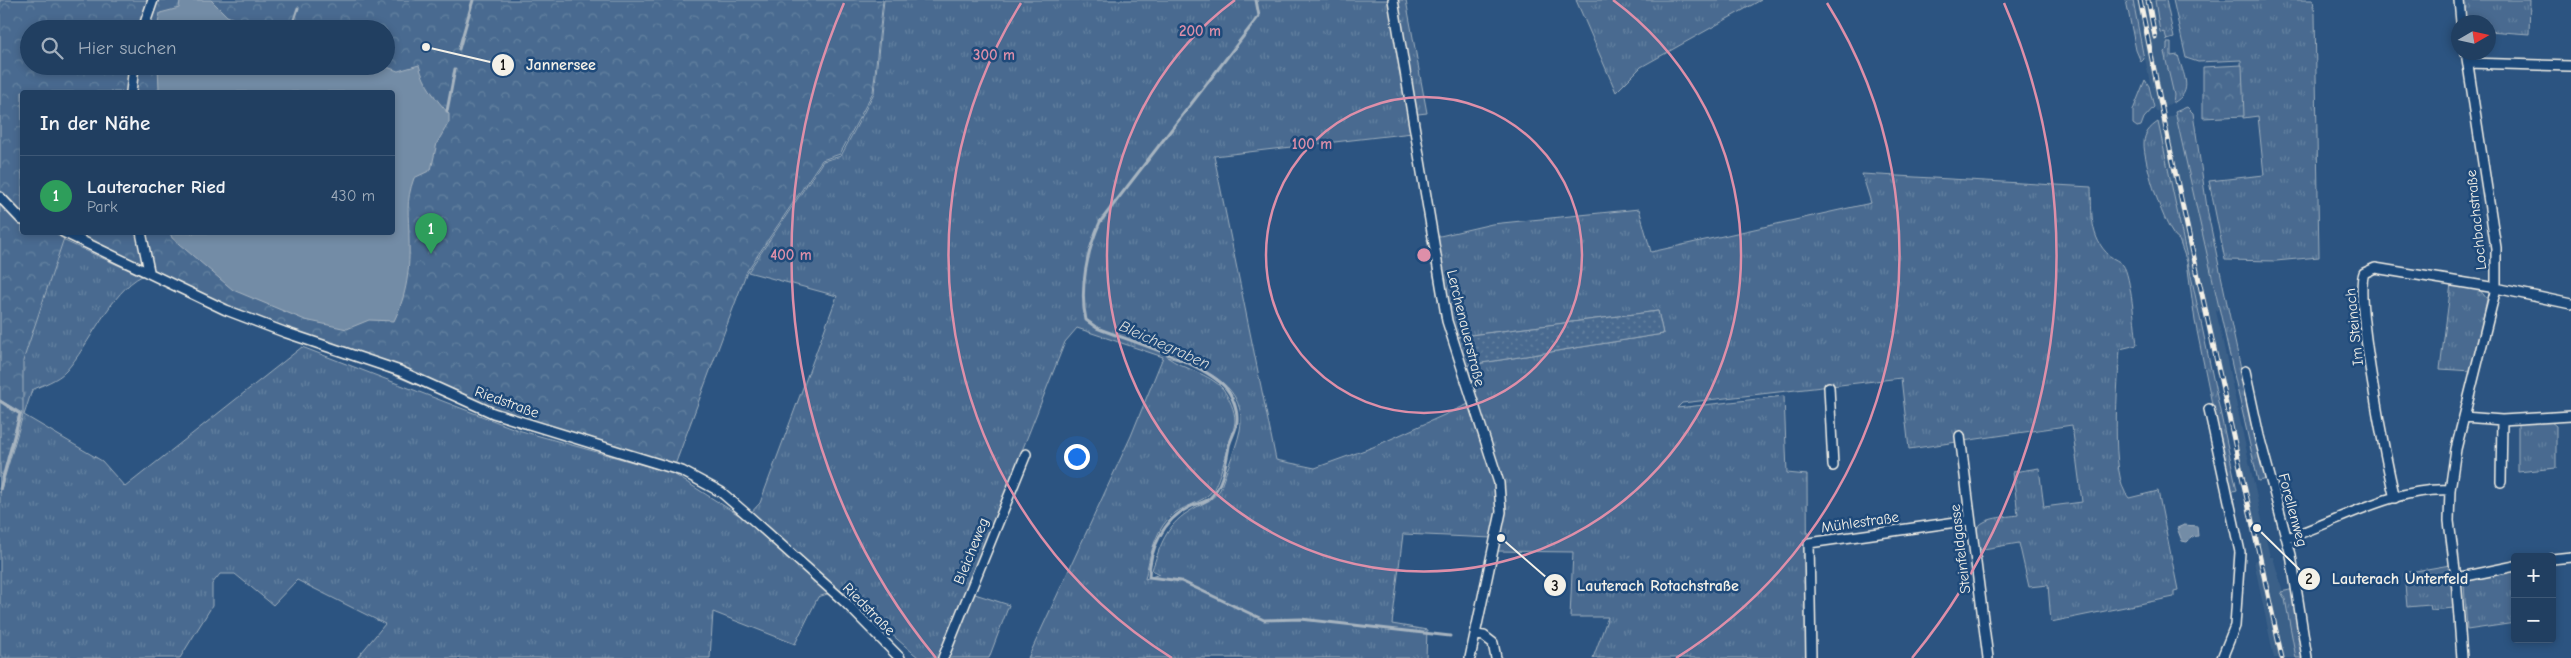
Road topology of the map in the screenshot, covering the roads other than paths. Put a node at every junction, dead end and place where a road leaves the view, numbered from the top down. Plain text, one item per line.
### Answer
1 (152, 0) edge
2 (1393, 0) edge
3 (2459, 0) edge
4 (2460, 15) edge
5 (146, 20) edge
6 (2467, 60) edge
7 (2468, 63) junction
8 (2571, 66) edge
9 (133, 75) edge
10 (132, 90) edge
11 (0, 197) edge
12 (20, 218) edge
13 (69, 235) edge
14 (142, 235) edge
15 (149, 271) junction
16 (2496, 288) junction
17 (2571, 304) edge
18 (2245, 371) dead end
19 (1829, 387) dead end
20 (2209, 409) dead end
21 (2571, 416) edge
22 (2464, 417) junction
23 (2502, 420) junction
24 (1960, 436) dead end
25 (1026, 454) dead end
26 (1834, 466) dead end
27 (2501, 482) dead end
28 (2450, 490) junction
29 (2395, 498) junction
30 (1970, 520) junction
31 (2287, 538) junction
32 (2571, 556) edge
33 (2556, 558) edge
34 (2511, 567) edge
35 (2456, 578) junction
36 (1476, 635) junction
37 (895, 657) edge
38 (943, 658) edge
39 (1470, 658) edge
40 (1496, 658) edge
41 (1811, 658) edge
42 (1988, 658) edge
43 (2222, 658) edge
44 (2307, 658) edge
45 (2462, 658) edge

1 - 5 street
2 - 36 street, Lerchenauerstraße
3 - 4 street
6 - 7 street, Lochbachstraße
7 - 8 street
7 - 16 street, Lochbachstraße
9 - 10 street
11 - 12 street
13 - 15 street, Riedstraße
14 - 15 street
15 - 37 street, Riedstraße
16 - 17 street, Im Steinach
16 - 22 street, Lochbachstraße
16 - 29 street, Im Steinach
18 - 31 street, Forellenweg
19 - 26 street
20 - 43 street
21 - 23 street
22 - 23 street
22 - 28 street, Lochbachstraße
23 - 27 street
24 - 30 street, Steinfeldgasse
25 - 38 street, Bleicheweg
28 - 29 street
28 - 35 street, Lochbachstraße
29 - 31 street
30 - 41 street, Mühlestraße
30 - 42 street, Steinfeldgasse
31 - 44 street, Forellenweg
32 - 33 street
34 - 35 street
35 - 45 street, Lochbachstraße
36 - 39 street, Lerchenauerstraße
36 - 40 street

